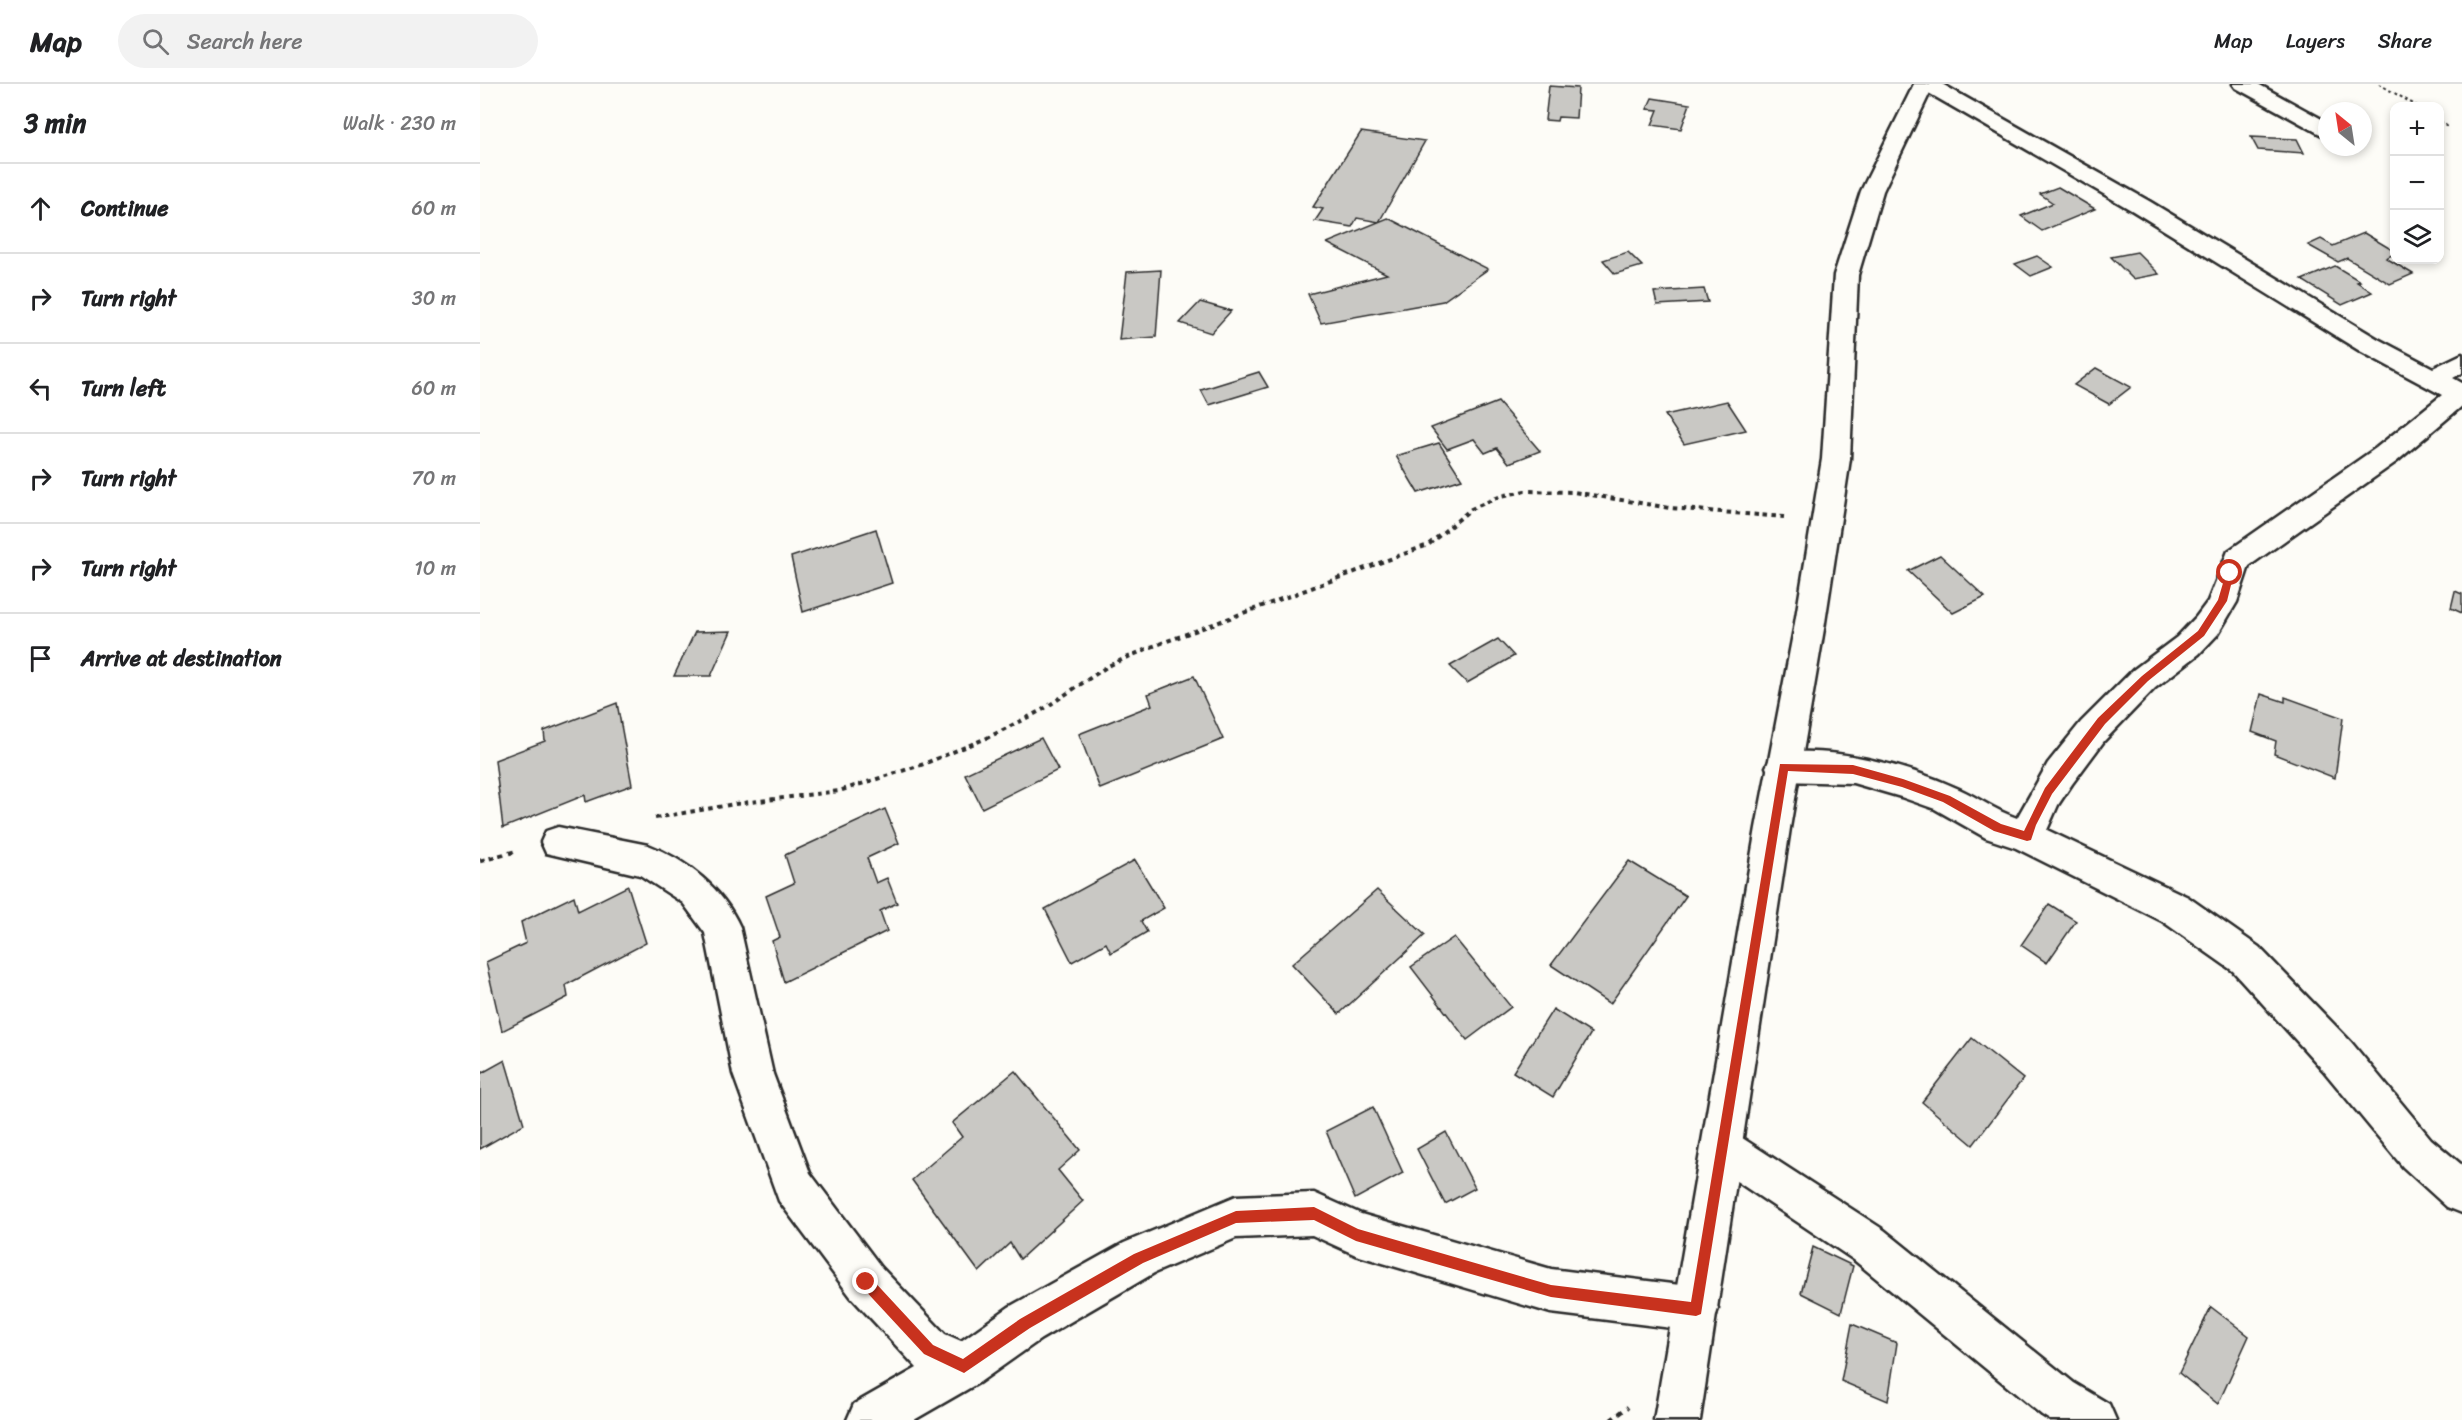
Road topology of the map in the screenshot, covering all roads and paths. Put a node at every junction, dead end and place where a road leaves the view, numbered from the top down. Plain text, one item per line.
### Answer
1 (1926, 84) edge
2 (2243, 84) edge
3 (2379, 84) edge
4 (2410, 102) edge
5 (2444, 124) edge
6 (2318, 125) edge
7 (2448, 126) dead end
8 (2462, 362) edge
9 (2433, 380) junction
10 (2461, 394) edge
11 (1825, 521) junction
12 (1783, 767) junction
13 (646, 820) dead end
14 (2027, 837) junction
15 (558, 842) dead end
16 (1722, 1148) junction
17 (2462, 1192) edge
18 (1696, 1309) junction
19 (964, 1366) junction
20 (870, 1420) edge
21 (1677, 1420) edge
22 (2092, 1420) edge

1 - 9 street
1 - 11 street
2 - 6 street
3 - 4 path
5 - 7 path
8 - 9 street
9 - 10 street
10 - 14 street
11 - 12 street
11 - 13 path
12 - 14 street
12 - 16 street
14 - 17 street
15 - 19 street
16 - 18 street
16 - 22 street
18 - 19 street
18 - 21 street
19 - 20 street

